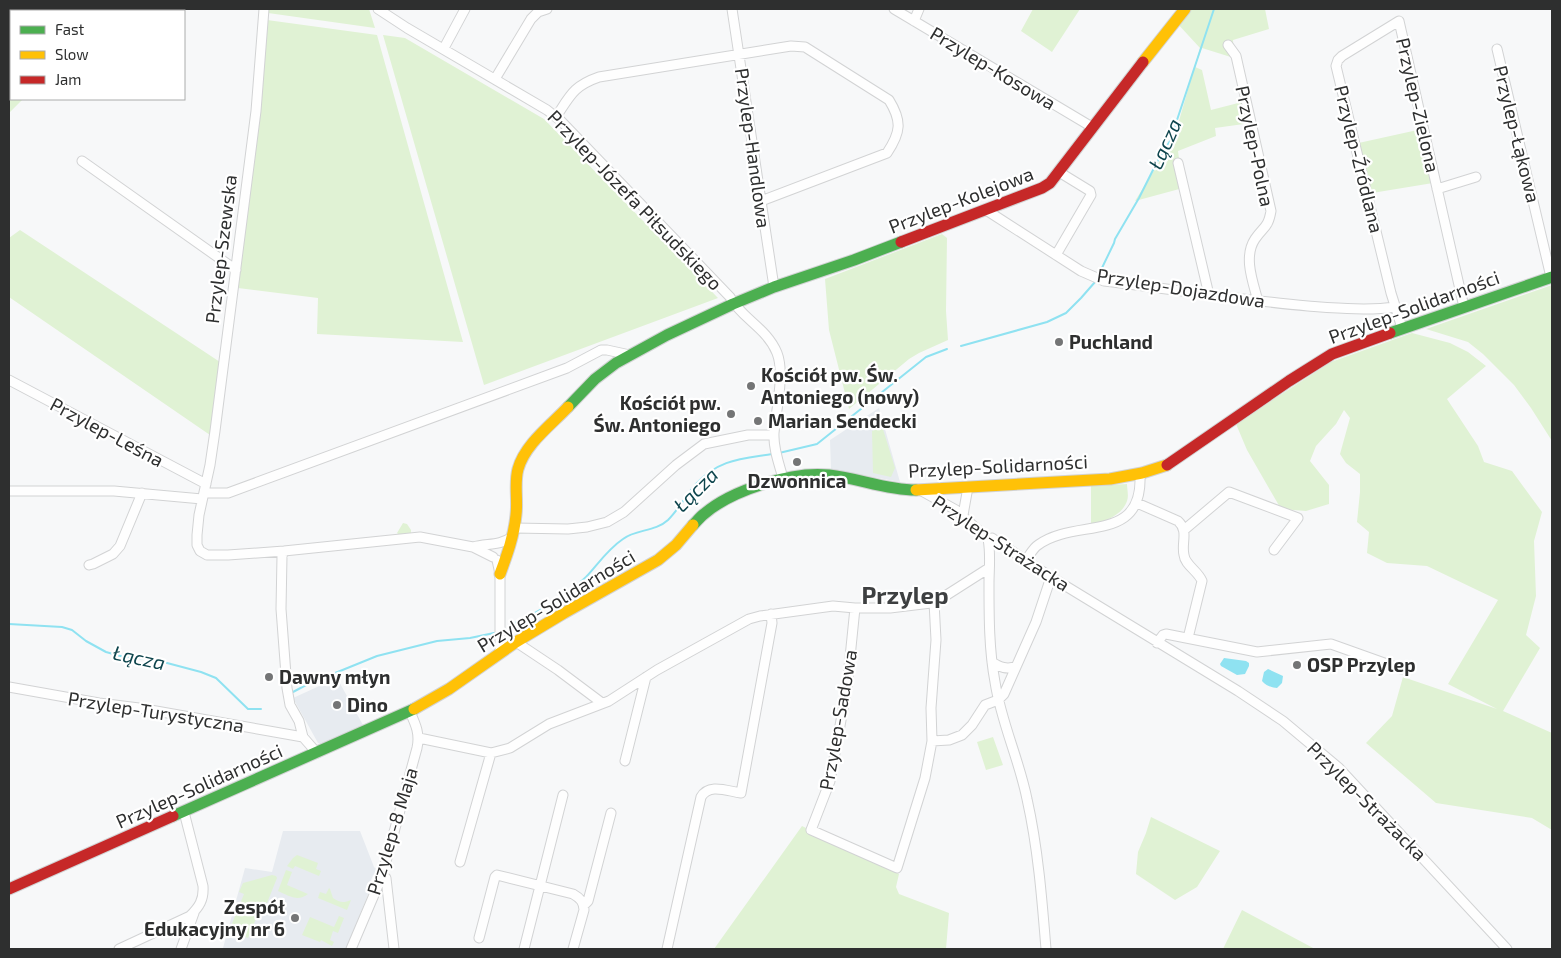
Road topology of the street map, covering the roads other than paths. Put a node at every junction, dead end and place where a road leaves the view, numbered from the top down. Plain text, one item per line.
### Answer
1 (264, 9) edge
2 (378, 9) edge
3 (465, 9) edge
4 (547, 9) edge
5 (732, 9) edge
6 (894, 9) edge
7 (919, 9) edge
8 (1185, 9) edge
9 (914, 21) junction
10 (1399, 21) joint
11 (1228, 45) dead end
12 (444, 48) junction
13 (1497, 50) dead end
14 (739, 55) junction
15 (495, 79) junction
16 (556, 116) junction
17 (1092, 127) junction
18 (82, 161) dead end
19 (1178, 163) dead end
20 (1059, 172) junction
21 (1476, 177) dead end
22 (1437, 189) junction
23 (761, 201) junction
24 (986, 210) junction
25 (1056, 255) junction
26 (236, 270) junction
27 (1552, 277) edge
28 (774, 287) junction
29 (1209, 295) junction
30 (1258, 301) junction
31 (733, 304) junction
32 (1395, 307) junction
33 (1464, 307) junction
34 (1402, 328) junction
35 (630, 355) junction
36 (9, 380) edge
37 (774, 435) junction
38 (1140, 475) junction
39 (783, 478) junction
40 (968, 487) junction
41 (920, 490) junction
42 (9, 491) edge
43 (204, 492) junction
44 (142, 493) junction
45 (1137, 503) junction
46 (963, 515) junction
47 (1184, 530) junction
48 (988, 539) junction
49 (1002, 544) junction
50 (503, 547) junction
51 (1274, 550) dead end
52 (284, 551) junction
53 (990, 557) junction
54 (1026, 560) junction
55 (88, 565) dead end
56 (989, 568) junction
57 (500, 574) joint
58 (1051, 577) junction
59 (934, 602) junction
60 (855, 608) junction
61 (771, 614) junction
62 (1188, 638) junction
63 (516, 642) junction
64 (1158, 643) junction
65 (500, 652) junction
66 (992, 662) junction
67 (1016, 667) junction
68 (1401, 669) dead end
69 (646, 677) junction
70 (9, 687) edge
71 (998, 700) junction
72 (602, 703) junction
73 (410, 712) junction
74 (303, 737) junction
75 (419, 738) junction
76 (932, 740) junction
77 (317, 753) junction
78 (491, 753) junction
79 (625, 761) dead end
80 (563, 795) dead end
81 (184, 812) junction
82 (611, 813) dead end
83 (460, 862) dead end
84 (382, 876) junction
85 (540, 886) junction
86 (9, 889) edge
87 (584, 905) junction
88 (194, 912) junction
89 (479, 938) dead end
90 (119, 949) edge
91 (181, 949) edge
92 (351, 949) edge
93 (394, 949) edge
94 (524, 949) edge
95 (573, 949) edge
96 (666, 949) edge
97 (1046, 949) edge
98 (1507, 949) edge

1 - 26 street, Przylep-Szewska
2 - 12 street, Przylep-Józefa Piłsudskiego
3 - 12 street
4 - 15 street
5 - 14 street, Przylep-Handlowa
6 - 9 street, Przylep-Kosowa
7 - 9 street
8 - 17 main road, Przylep-Kolejowa
9 - 17 street, Przylep-Kosowa
10 - 22 street, Przylep-Zielona
10 - 32 street, Przylep-Źródlana
11 - 30 street, Przylep-Polna
12 - 15 street, Przylep-Józefa Piłsudskiego
13 - 27 street, Przylep-Łąkowa
14 - 16 street
14 - 23 street, Przylep-Handlowa
14 - 23 street
15 - 16 street, Przylep-Józefa Piłsudskiego
16 - 31 street, Przylep-Józefa Piłsudskiego
17 - 20 main road, Przylep-Kolejowa
18 - 26 street
19 - 29 street
20 - 24 main road, Przylep-Kolejowa
20 - 25 street
21 - 22 street, Przylep-Zielona
22 - 33 street, Przylep-Zielona
23 - 28 street, Przylep-Handlowa
24 - 25 street, Przylep-Dojazdowa
24 - 28 main road, Przylep-Kolejowa
25 - 29 street, Przylep-Dojazdowa
26 - 43 street, Przylep-Szewska
27 - 33 main road, Przylep-Solidarności
28 - 31 main road, Przylep-Kolejowa
29 - 30 street, Przylep-Dojazdowa
30 - 32 street, Przylep-Dojazdowa
31 - 35 main road
31 - 37 street, Przylep-Józefa Piłsudskiego
32 - 34 street, Przylep-Źródlana
33 - 34 main road, Przylep-Solidarności
34 - 38 main road, Przylep-Solidarności
35 - 43 street
35 - 50 main road
36 - 43 street, Przylep-Leśna
37 - 39 street, Przylep-Józefa Piłsudskiego
37 - 50 street
38 - 40 main road, Przylep-Solidarności
38 - 45 street
39 - 41 main road, Przylep-Solidarności
39 - 63 main road, Przylep-Solidarności
40 - 41 main road, Przylep-Solidarności
40 - 46 street
41 - 46 street, Przylep-Strażacka
42 - 44 street
43 - 44 street
43 - 52 street, Przylep-Szewska
44 - 55 street
45 - 47 street
45 - 54 street
46 - 48 street, Przylep-Strażacka
47 - 51 street
47 - 62 street
48 - 49 street, Przylep-Strażacka
48 - 53 street
49 - 53 street
49 - 54 street, Przylep-Strażacka
50 - 52 street
50 - 57 main road
52 - 74 street
53 - 56 street
54 - 58 street, Przylep-Strażacka
56 - 59 street
56 - 66 street
57 - 65 street
58 - 64 street, Przylep-Strażacka
58 - 67 street
59 - 60 street
59 - 76 street
60 - 61 street
60 - 76 street, Przylep-Sadowa
61 - 69 street
61 - 96 street
62 - 64 street
62 - 68 street
63 - 65 main road, Przylep-Solidarności
63 - 72 street
64 - 98 street, Przylep-Strażacka
65 - 73 main road, Przylep-Solidarności
66 - 67 street
66 - 71 street
67 - 71 street
69 - 72 street
69 - 79 street
70 - 74 street, Przylep-Turystyczna
71 - 76 street
71 - 97 street
72 - 78 street
73 - 75 street
73 - 77 main road, Przylep-Solidarności
74 - 77 street
75 - 78 street
75 - 84 street, Przylep-8 Maja
77 - 81 main road, Przylep-Solidarności
78 - 83 street
80 - 85 street
81 - 86 main road, Przylep-Solidarności
81 - 88 street
82 - 87 street
84 - 92 street, Przylep-8 Maja
84 - 93 street
85 - 87 street
85 - 89 street
85 - 94 street
87 - 95 street
88 - 90 street
88 - 91 street

